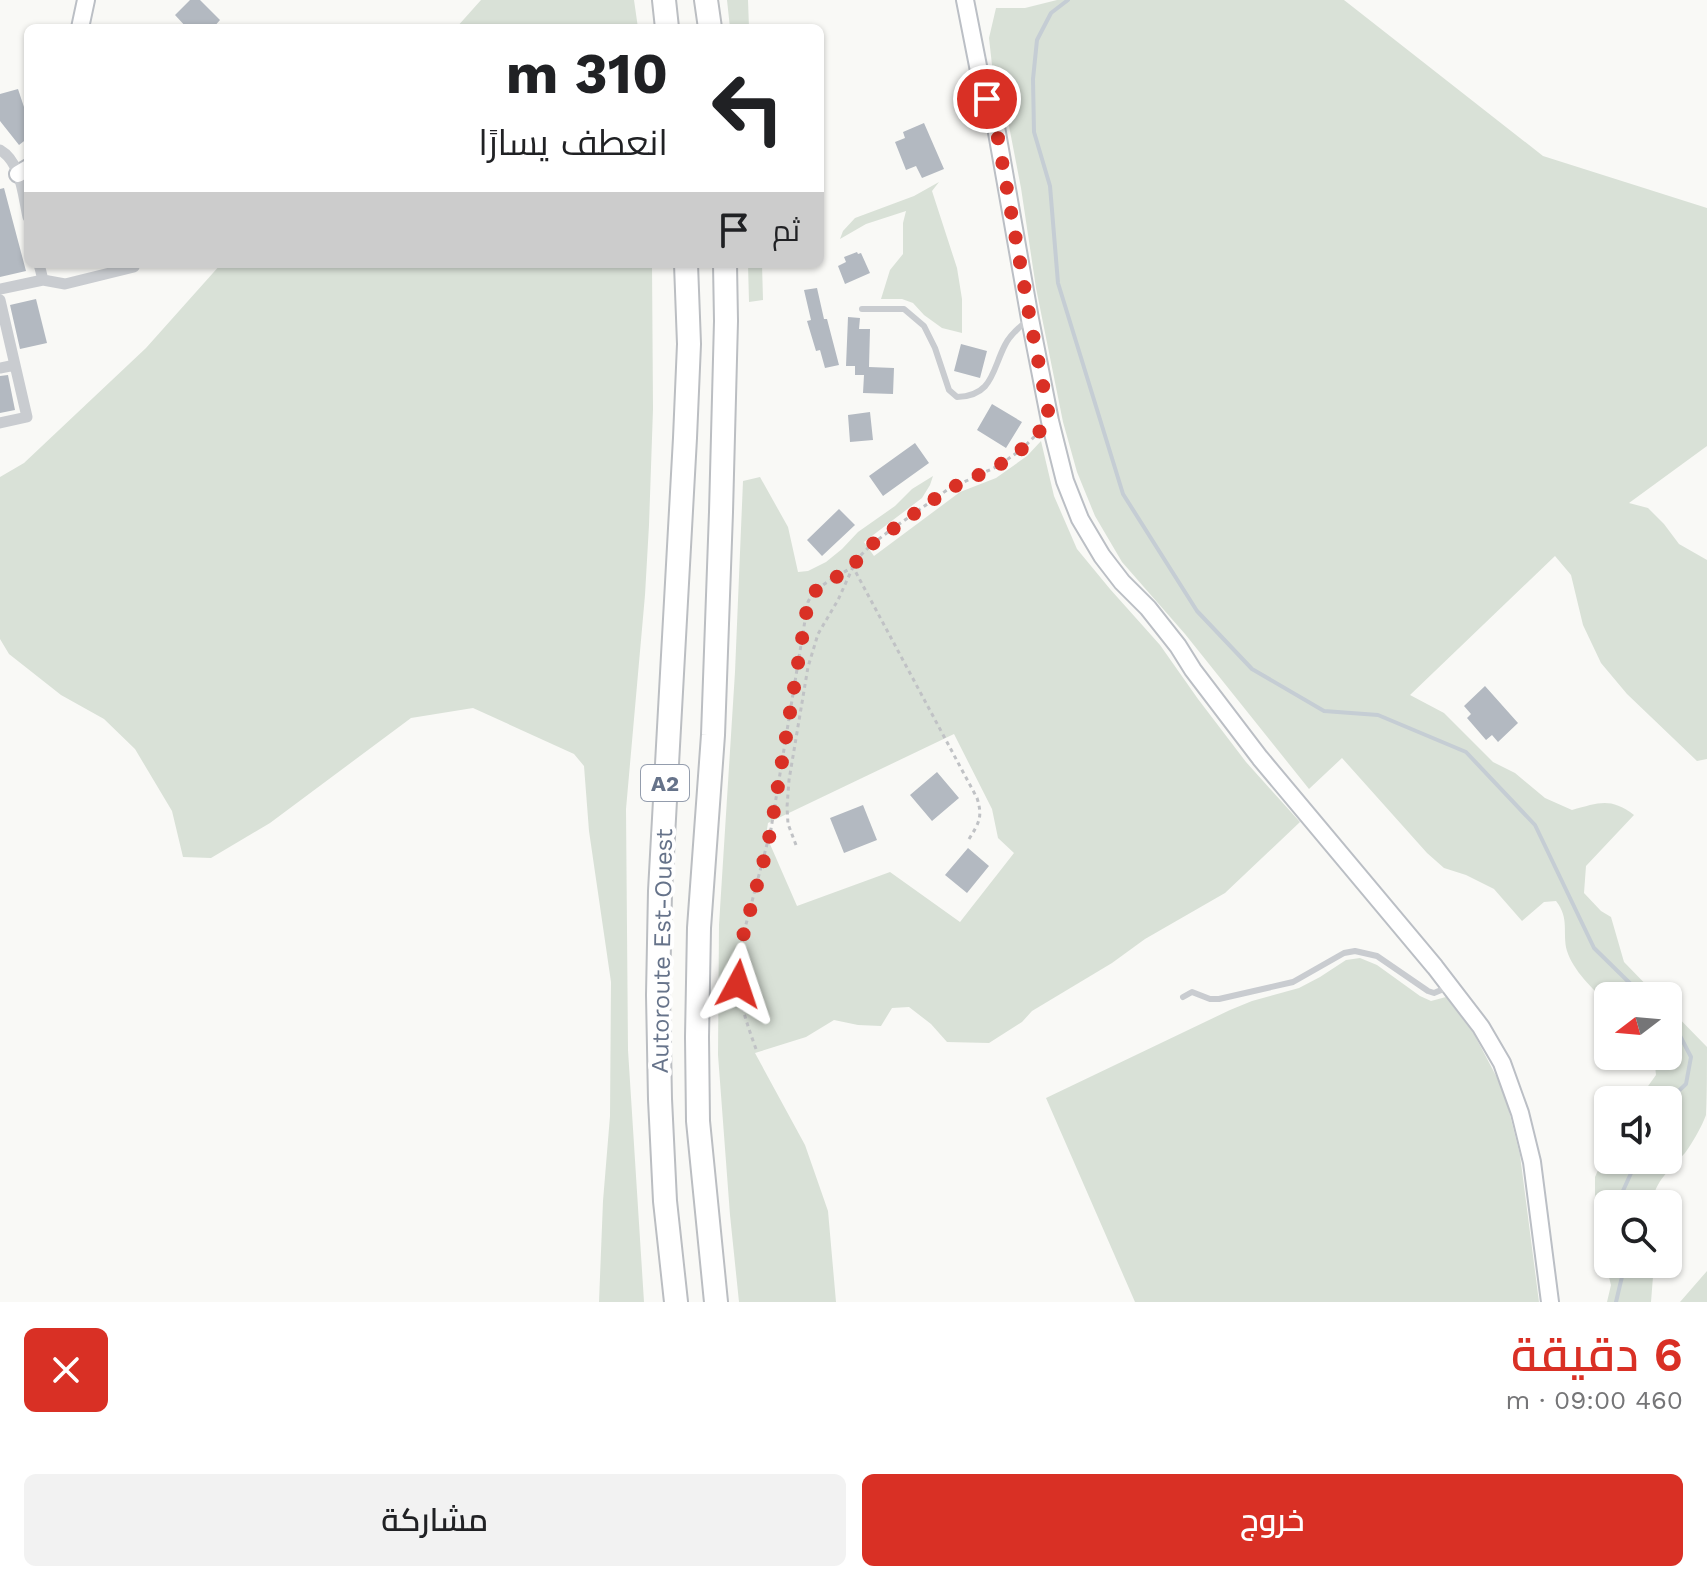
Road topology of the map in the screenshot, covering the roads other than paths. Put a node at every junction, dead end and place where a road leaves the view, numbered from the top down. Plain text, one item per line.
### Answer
1 (86, 0) edge
2 (664, 0) edge
3 (706, 0) edge
4 (965, 0) edge
5 (81, 24) edge
6 (667, 24) edge
7 (709, 24) edge
8 (0, 150) edge
9 (23, 171) edge
10 (40, 268) edge
11 (130, 268) edge
12 (686, 268) edge
13 (725, 268) edge
14 (43, 280) junction
15 (0, 289) edge
16 (0, 300) edge
17 (862, 309) dead end
18 (1030, 319) junction
19 (15, 365) junction
20 (0, 368) edge
21 (0, 423) edge
22 (1450, 986) junction
23 (1183, 997) dead end
24 (676, 1302) edge
25 (716, 1302) edge
26 (1550, 1302) edge

1 - 5 street
2 - 6 highway
3 - 7 highway
4 - 18 street
8 - 9 street
10 - 14 street
11 - 14 street
12 - 24 highway, Autoroute Est-Ouest / A2
13 - 25 highway, Autoroute Est-Ouest / A2
14 - 15 street
16 - 19 street
17 - 18 lane
18 - 22 street
19 - 20 street
19 - 21 street
22 - 23 lane
22 - 26 street

